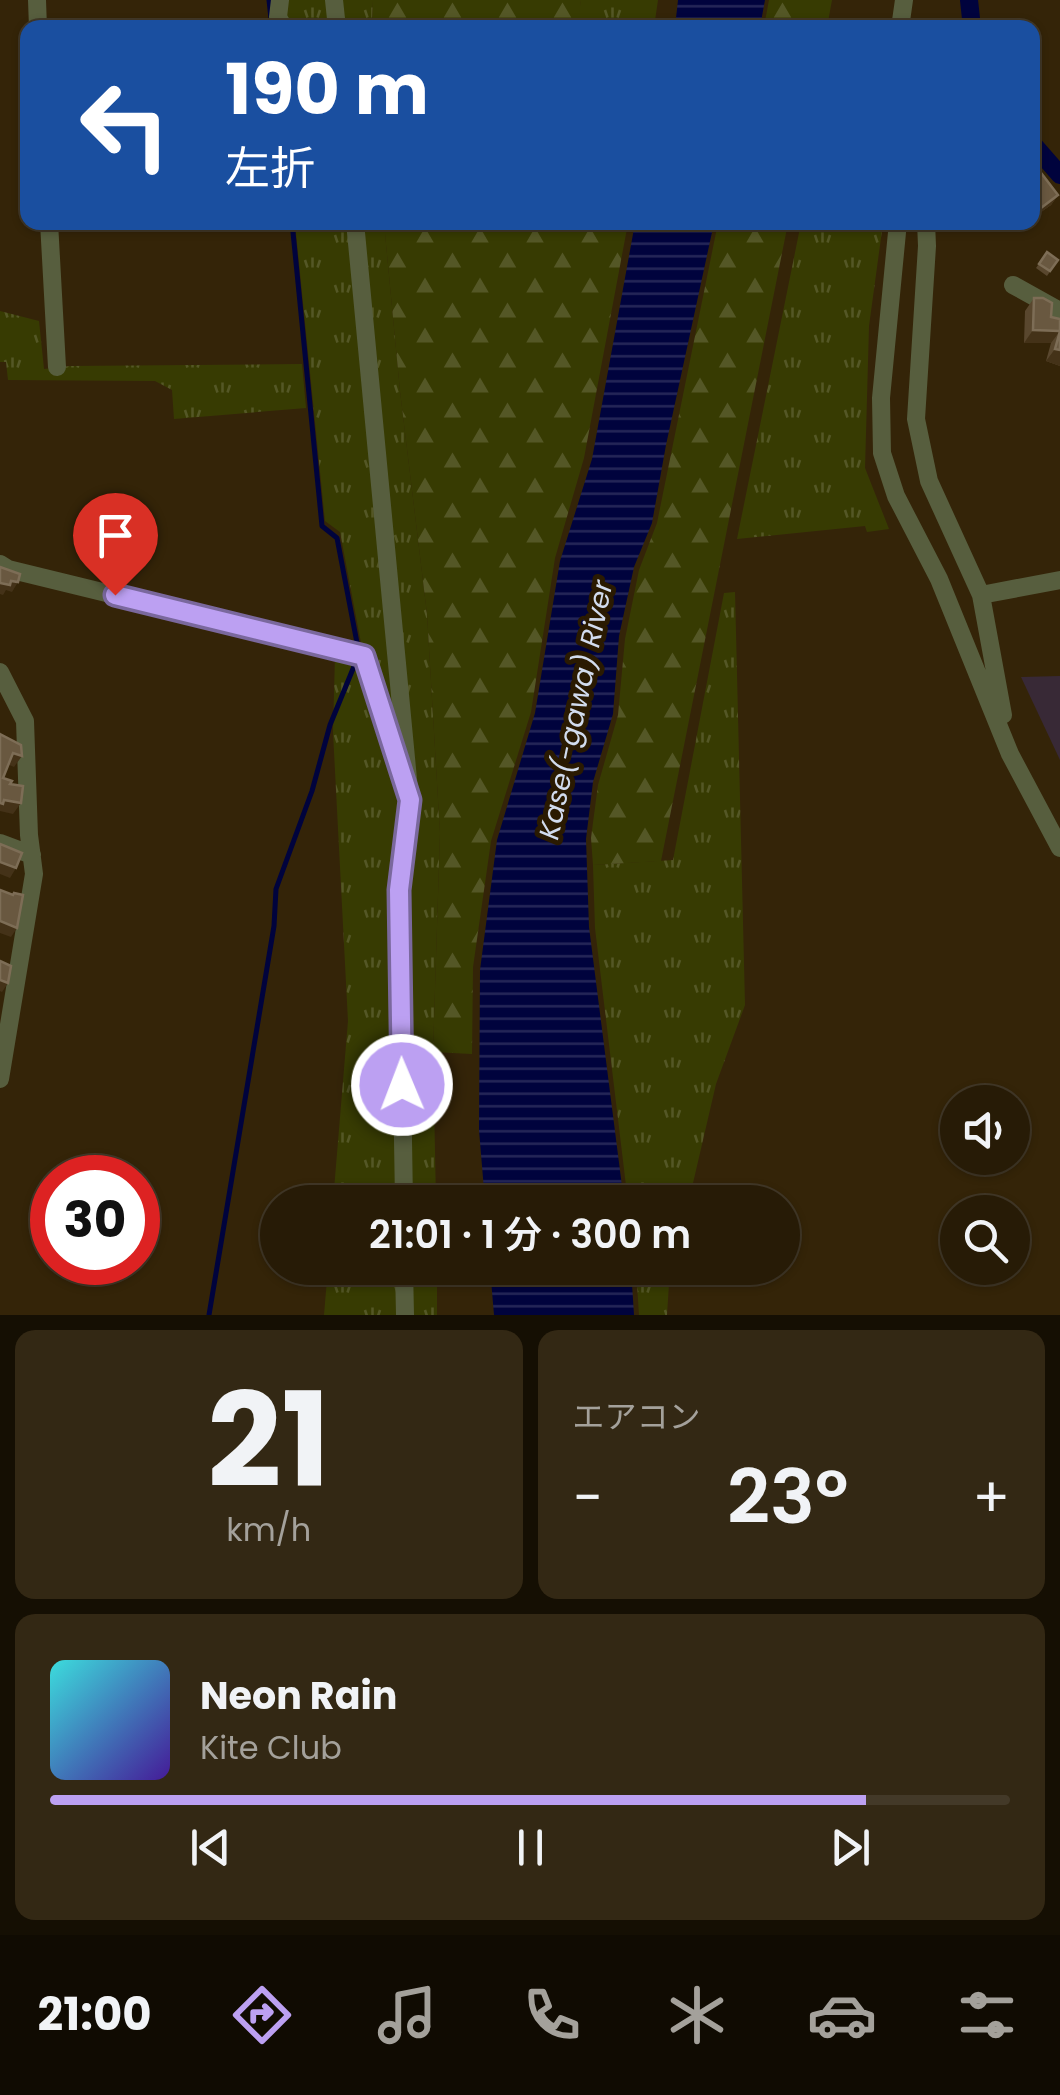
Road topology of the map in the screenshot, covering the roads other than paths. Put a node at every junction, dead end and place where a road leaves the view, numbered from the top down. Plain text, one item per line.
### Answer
1 (49, 230) edge
2 (357, 230) edge
3 (897, 230) edge
4 (926, 230) edge
5 (1013, 285) dead end
6 (1060, 310) edge
7 (57, 366) dead end
8 (0, 564) edge
9 (1060, 580) edge
10 (981, 594) junction
11 (0, 672) edge
12 (1010, 754) junction
13 (410, 800) junction
14 (0, 843) edge
15 (1060, 848) edge
16 (32, 855) junction
17 (0, 1079) edge
18 (404, 1185) edge
19 (404, 1285) edge
20 (405, 1315) edge

1 - 7 street
2 - 13 street
3 - 12 street
4 - 10 street
5 - 6 street
8 - 13 street
9 - 10 street
10 - 12 street
11 - 16 street
12 - 15 street
13 - 18 street
14 - 16 street
16 - 17 street
19 - 20 street

